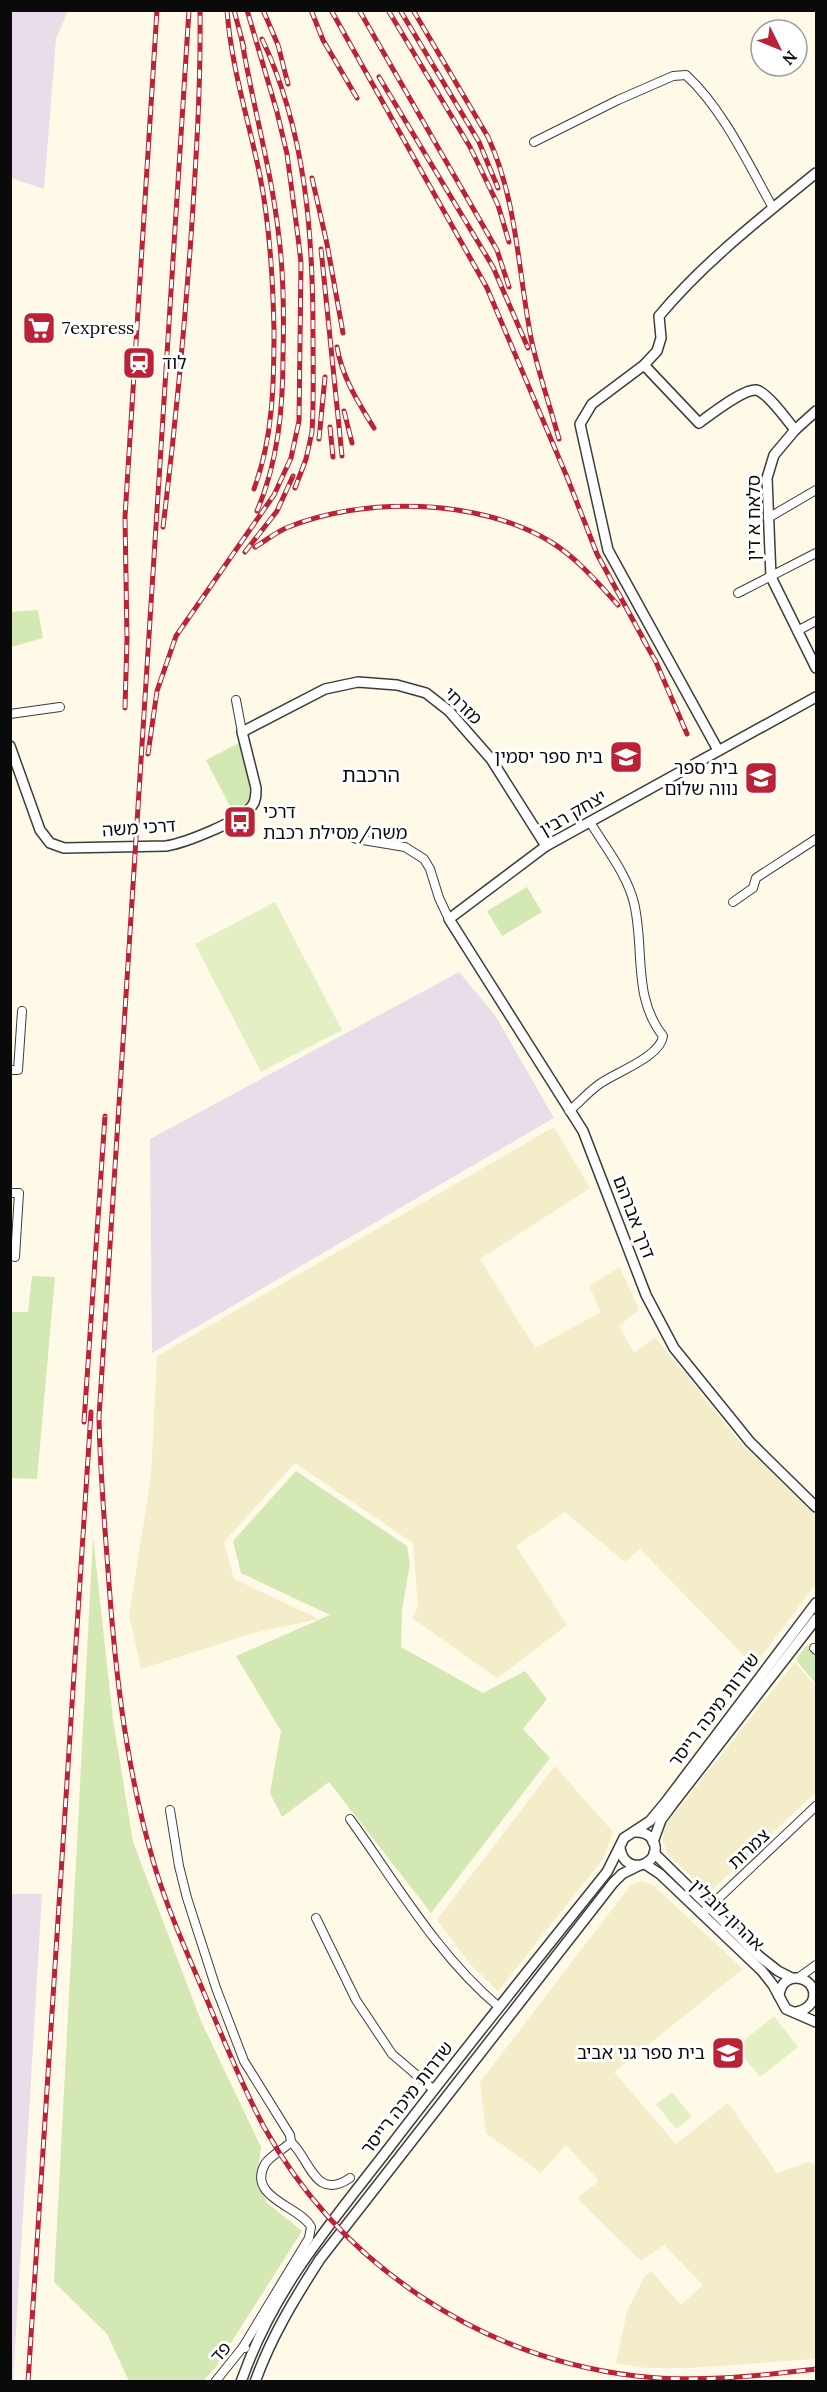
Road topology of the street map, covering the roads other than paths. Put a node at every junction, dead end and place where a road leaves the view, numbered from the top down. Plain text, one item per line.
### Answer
1 (534, 142) dead end
2 (816, 173) edge
3 (773, 208) junction
4 (644, 365) junction
5 (816, 411) edge
6 (795, 430) junction
7 (816, 490) edge
8 (768, 518) junction
9 (816, 553) edge
10 (771, 577) junction
11 (738, 593) dead end
12 (816, 621) edge
13 (797, 632) junction
14 (816, 668) edge
15 (816, 687) edge
16 (816, 698) edge
17 (236, 700) dead end
18 (60, 707) dead end
19 (10, 714) edge
20 (242, 732) junction
21 (10, 746) edge
22 (718, 750) junction
23 (590, 822) junction
24 (332, 830) dead end
25 (816, 839) edge
26 (546, 846) junction
27 (733, 902) dead end
28 (449, 918) junction
29 (22, 1011) dead end
30 (10, 1070) edge
31 (569, 1111) junction
32 (10, 1193) edge
33 (15, 1257) dead end
34 (816, 1507) edge
35 (816, 1603) edge
36 (816, 1619) edge
37 (816, 1806) edge
38 (170, 1810) dead end
39 (350, 1819) dead end
40 (633, 1832) junction
41 (653, 1842) junction
42 (620, 1848) junction
43 (654, 1853) junction
44 (641, 1865) junction
45 (705, 1911) junction
46 (316, 1918) dead end
47 (816, 1965) edge
48 (795, 1978) junction
49 (816, 1983) edge
50 (779, 1996) junction
51 (814, 2000) edge
52 (500, 2007) junction
53 (796, 2012) junction
54 (816, 2022) edge
55 (434, 2090) junction
56 (291, 2142) junction
57 (350, 2178) dead end
58 (247, 2348) junction
59 (215, 2382) edge
60 (241, 2382) edge
61 (255, 2382) edge

1 - 3 street
2 - 3 street
3 - 4 street
4 - 6 street
4 - 22 street
5 - 6 street, סלאח א דין
6 - 8 street, סלאח א דין
7 - 8 street
8 - 10 street, סלאח א דין
9 - 10 street
10 - 11 street
10 - 13 street, סלאח א דין
12 - 13 street
13 - 14 street, סלאח א דין
15 - 16 street
16 - 22 street, יצחק רבין
17 - 20 street
18 - 19 street
20 - 21 street, דרכי משה
20 - 26 street, מזרחי
22 - 23 street, יצחק רבין
23 - 26 street, יצחק רבין
23 - 31 street
24 - 28 street
25 - 27 street
26 - 28 street, יצחק רבין
28 - 31 street, דרך אברהם
29 - 30 street
31 - 34 street, דרך אברהם
32 - 33 street
35 - 40 street, שדרות מיכה רייסר
36 - 41 street, שדרות מיכה רייסר
37 - 45 street, צמרות
38 - 56 street
39 - 52 street
40 - 41 street
40 - 42 street
41 - 43 street
42 - 44 street
42 - 52 street, שדרות מיכה רייסר
43 - 44 street
43 - 45 street, אהרון לובלין
44 - 45 street, אהרון לובלין
44 - 61 street, שדרות מיכה רייסר
45 - 48 street, אהרון לובלין
45 - 50 street, אהרון לובלין
46 - 55 street
47 - 48 street
48 - 50 street
48 - 51 street
49 - 51 street
50 - 53 street
51 - 53 street
52 - 55 street, שדרות מיכה רייסר
53 - 54 street
55 - 58 street, שדרות מיכה רייסר
56 - 57 street
56 - 58 street, פד
58 - 59 street, פד
58 - 60 street, שדרות מיכה רייסר

